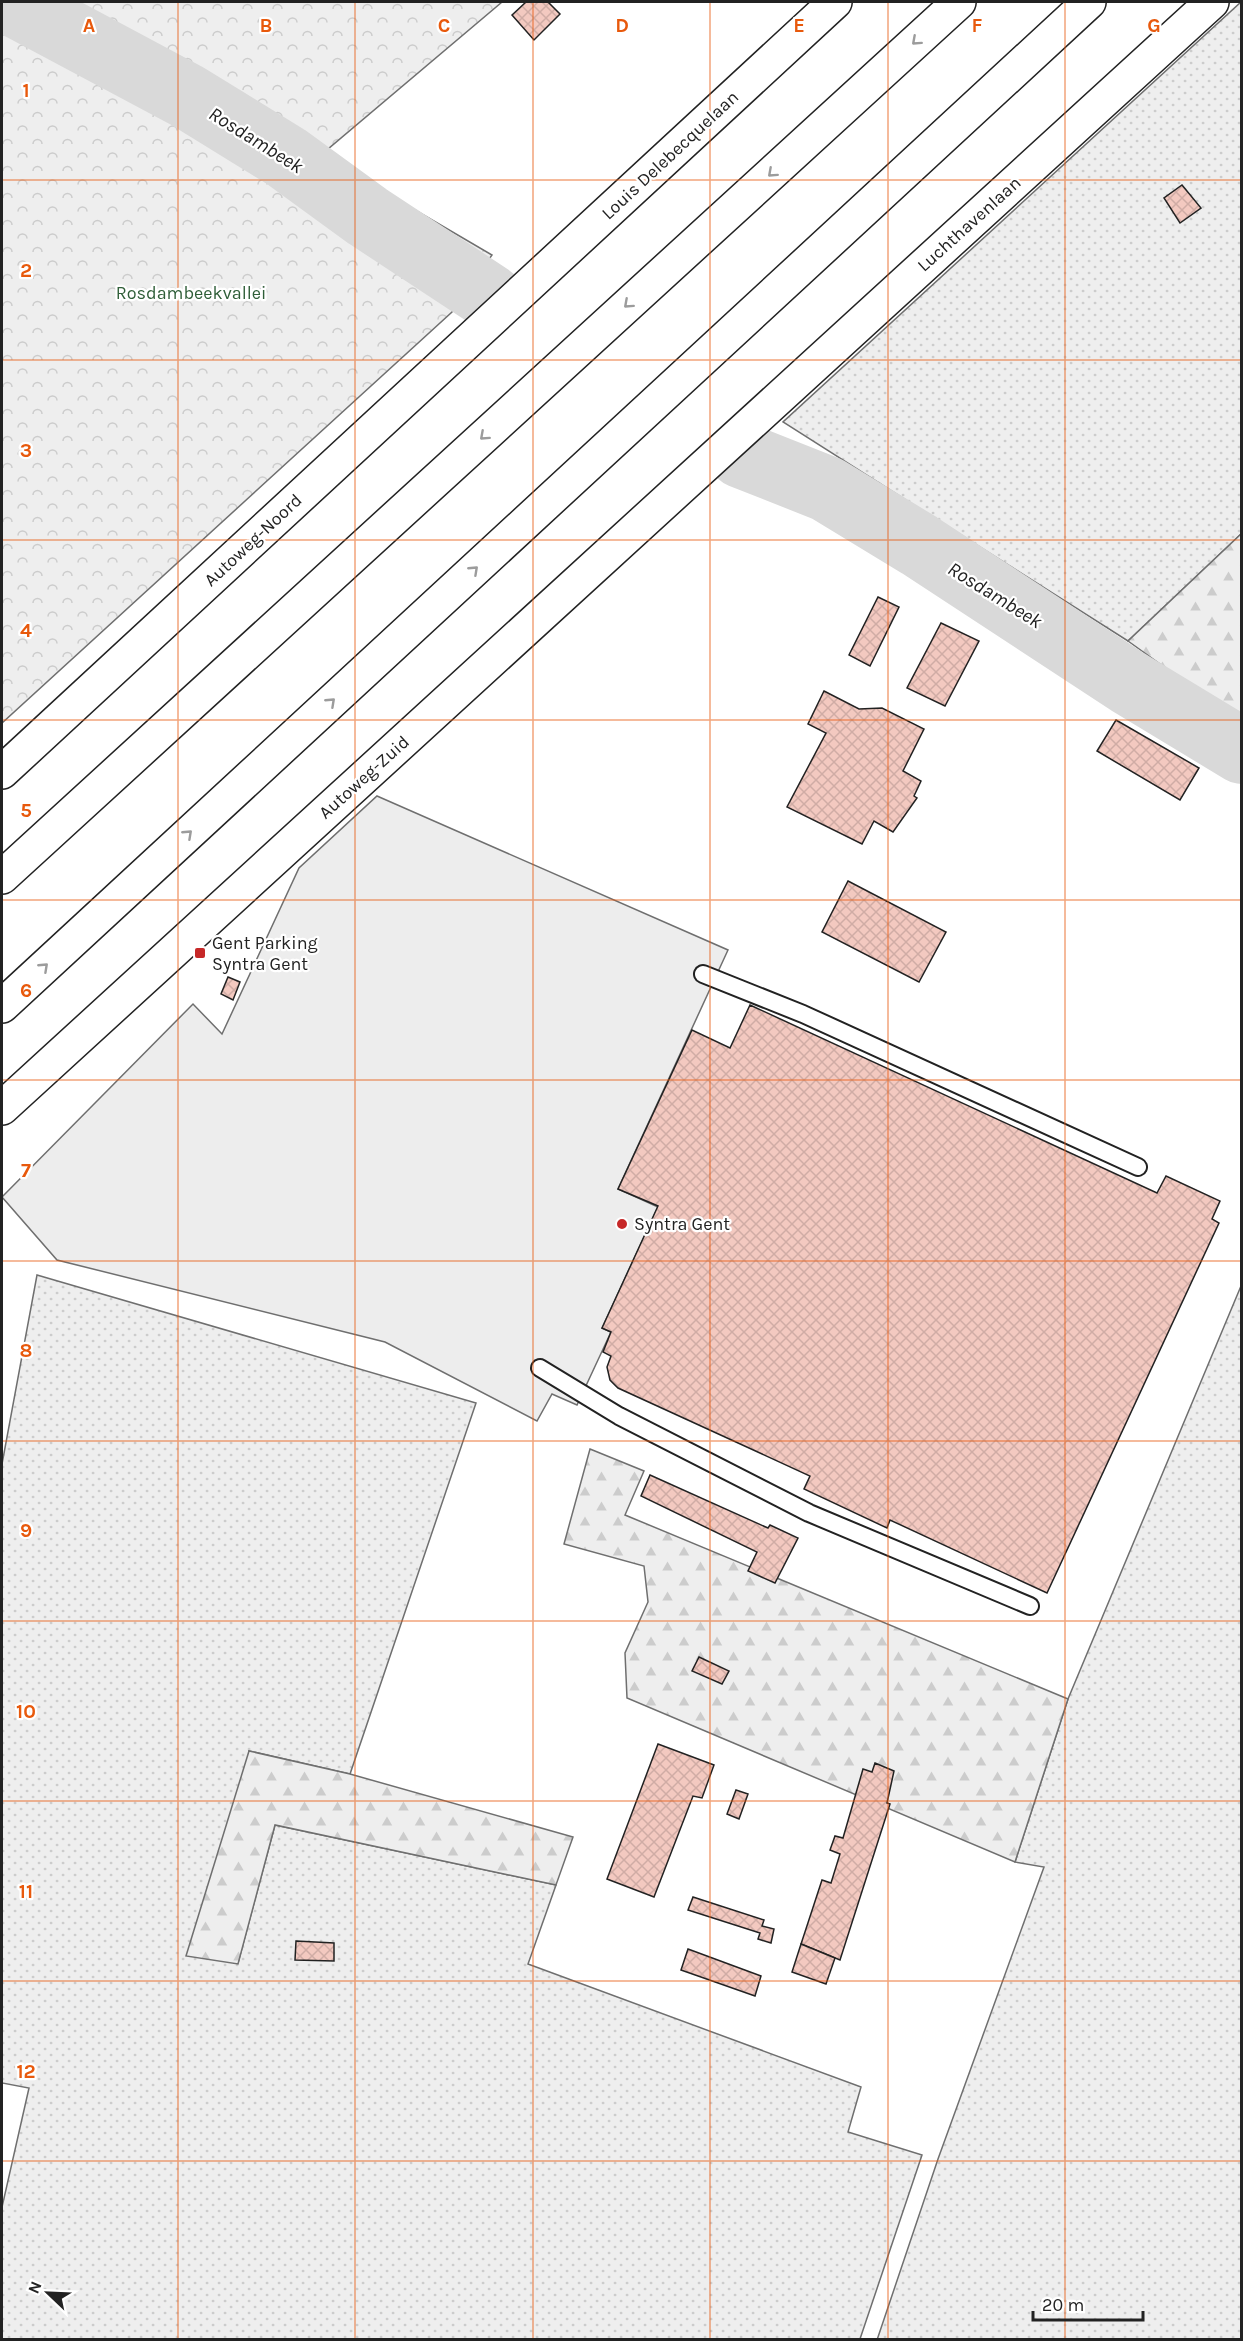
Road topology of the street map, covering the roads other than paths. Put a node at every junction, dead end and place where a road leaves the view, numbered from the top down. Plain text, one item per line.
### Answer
1 (835, 2) edge
2 (959, 2) edge
3 (1089, 2) edge
4 (1212, 2) edge
5 (505, 309) joint
6 (726, 446) joint
7 (2, 772) edge
8 (2, 877) edge
9 (703, 974) dead end
10 (2, 1006) edge
11 (2, 1108) edge
12 (1138, 1167) dead end
13 (540, 1368) dead end
14 (1030, 1606) dead end

1 - 5 main road, Louis Delebecquelaan
2 -> 8 main road
10 -> 3 main road
4 - 6 main road, Luchthavenlaan
5 - 7 main road, Autoweg-Noord
6 - 11 main road, Autoweg-Zuid
9 - 12 lane
13 - 14 lane

